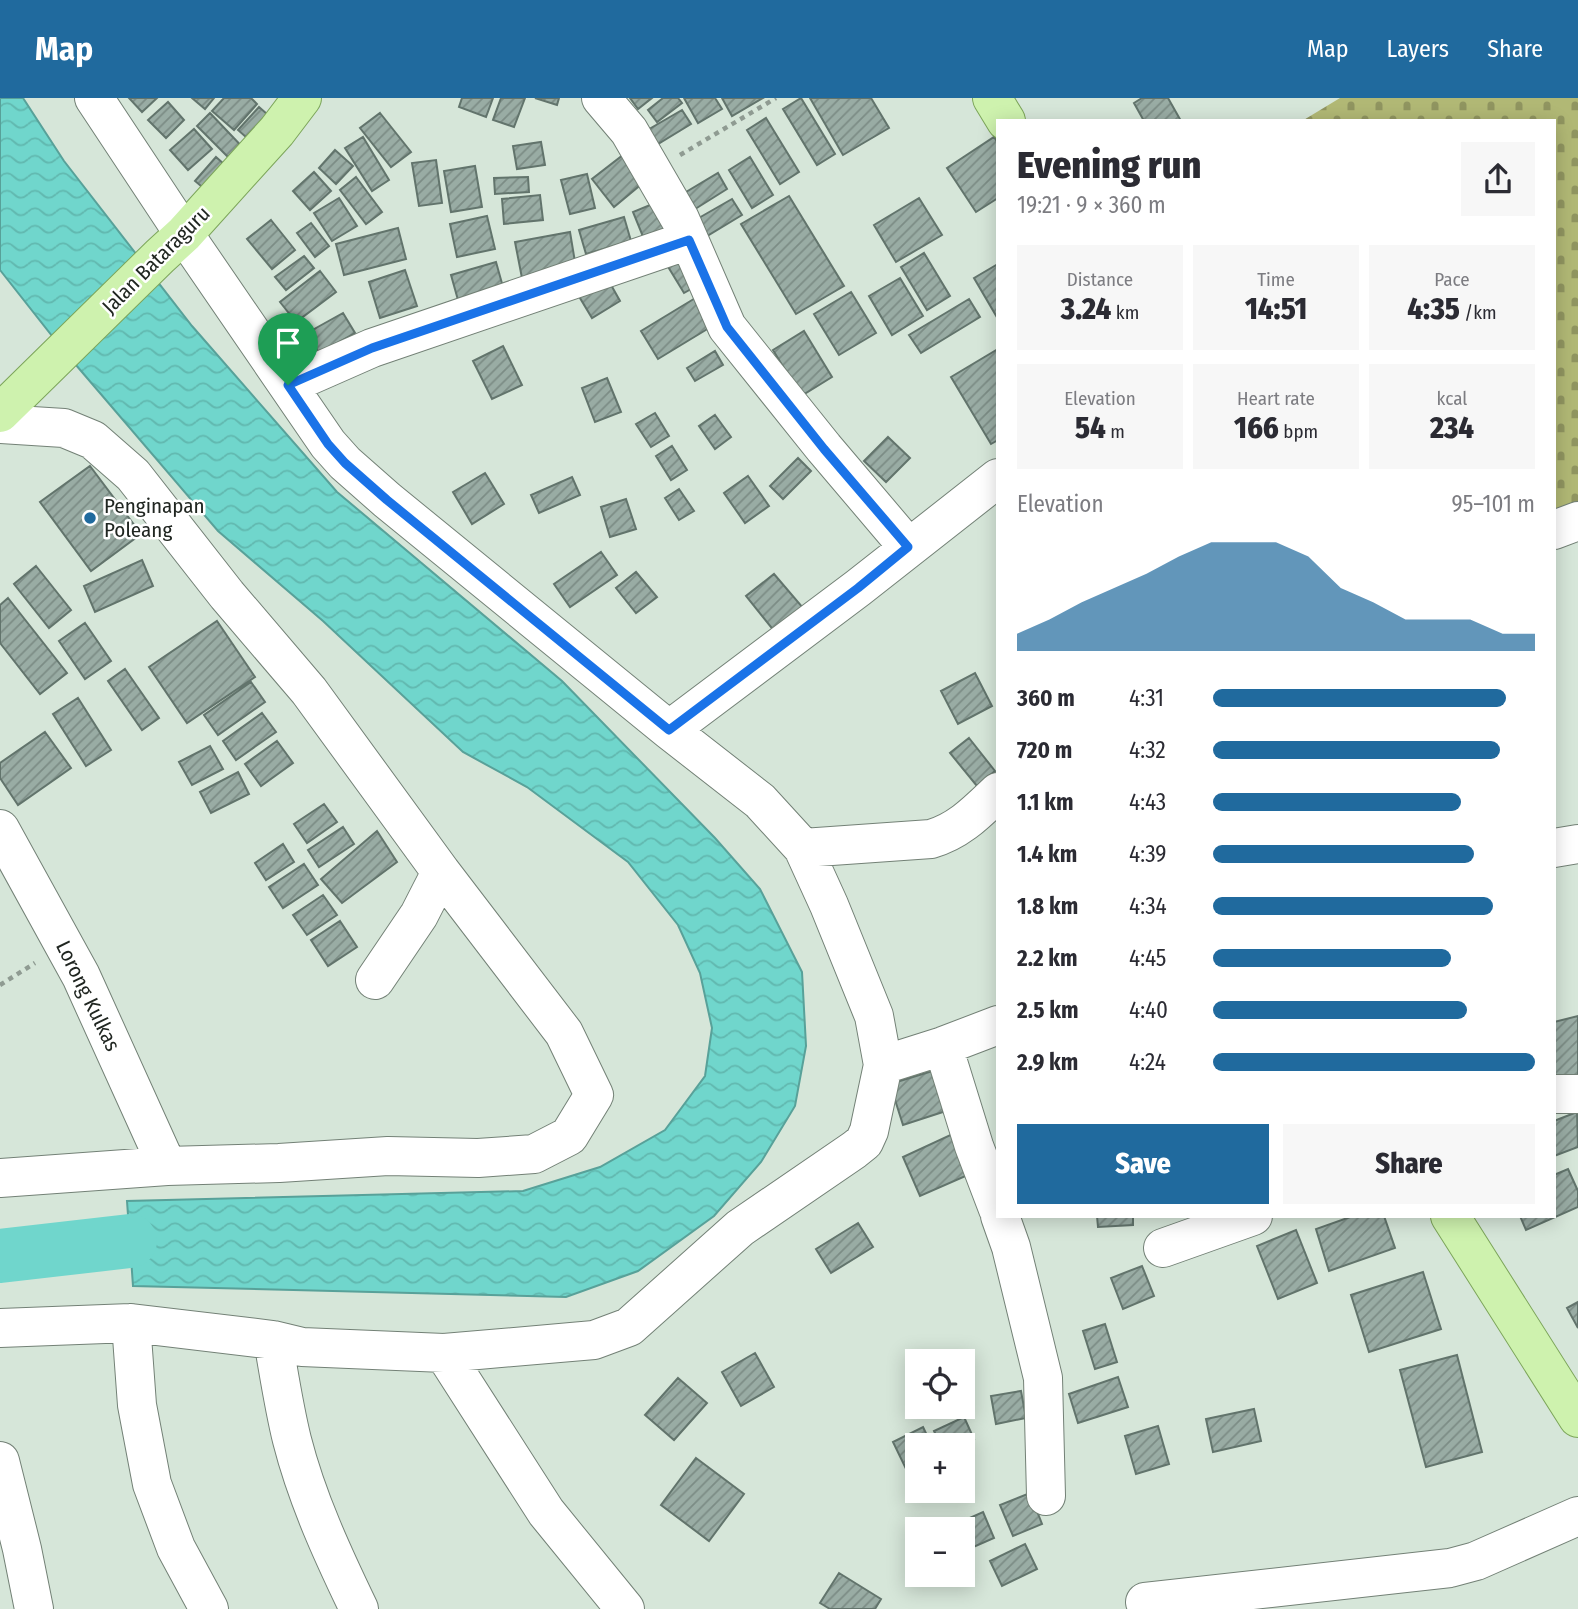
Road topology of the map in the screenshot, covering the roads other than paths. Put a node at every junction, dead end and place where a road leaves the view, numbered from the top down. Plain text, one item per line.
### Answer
1 (94, 98) edge
2 (302, 98) edge
3 (601, 98) edge
4 (689, 240) junction
5 (172, 245) junction
6 (288, 385) junction
7 (12, 401) edge
8 (0, 424) edge
9 (996, 480) edge
10 (1578, 521) edge
11 (1556, 529) edge
12 (908, 547) junction
13 (669, 730) junction
14 (996, 794) edge
15 (0, 829) edge
16 (1578, 844) edge
17 (803, 848) junction
18 (1556, 848) edge
19 (441, 873) junction
20 (375, 980) dead end
21 (996, 1026) edge
22 (943, 1046) junction
23 (883, 1065) junction
24 (1556, 1094) edge
25 (1578, 1094) edge
26 (167, 1166) junction
27 (0, 1178) edge
28 (996, 1204) edge
29 (1001, 1218) edge
30 (1246, 1218) edge
31 (1451, 1218) edge
32 (1163, 1248) dead end
33 (131, 1323) junction
34 (0, 1328) edge
35 (272, 1340) junction
36 (444, 1353) junction
37 (1577, 1415) edge
38 (0, 1461) edge
39 (1046, 1496) dead end
40 (1578, 1516) edge
41 (1145, 1602) dead end
42 (34, 1609) edge
43 (209, 1609) edge
44 (359, 1609) edge
45 (625, 1609) edge

1 - 5 street
2 - 5 main road, Jalan Bataraguru
3 - 4 street
4 - 6 street
4 - 12 street
5 - 6 street
5 - 7 main road, Jalan Bataraguru
6 - 13 street
8 - 19 street
9 - 12 street
10 - 11 street
12 - 13 street
13 - 17 street
14 - 17 street
15 - 26 street, Lorong Kulkas
16 - 18 street
17 - 23 street
19 - 20 street
19 - 26 street
21 - 22 street
22 - 23 street
22 - 28 street
23 - 36 street
24 - 25 street
26 - 27 street
29 - 39 street
30 - 32 street
31 - 37 main road
33 - 34 street
33 - 35 street
33 - 43 street
35 - 36 street
35 - 44 street
36 - 45 street
38 - 42 street
40 - 41 street

